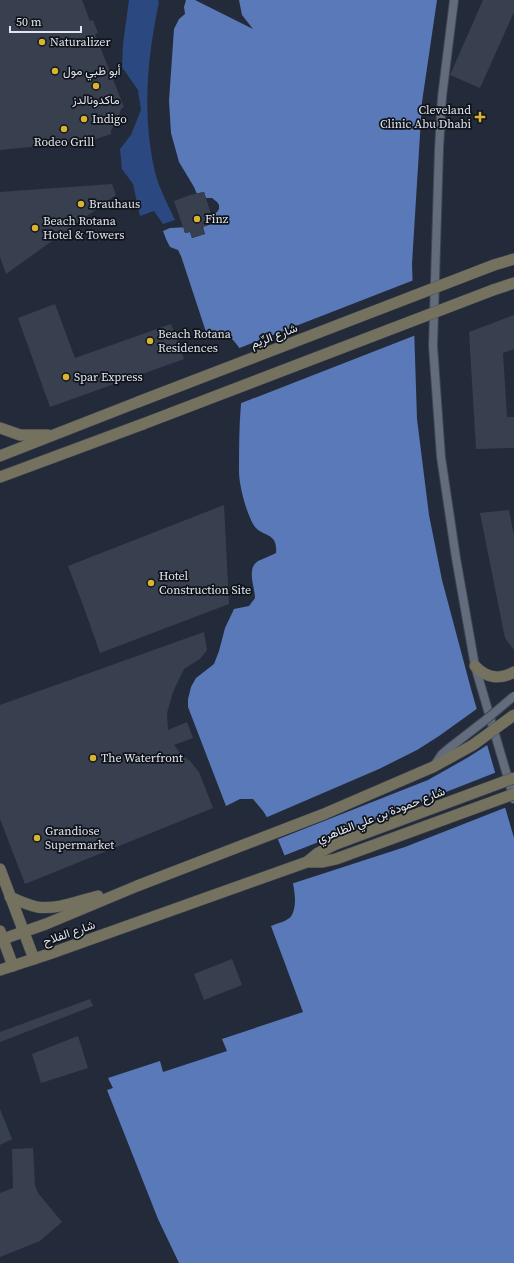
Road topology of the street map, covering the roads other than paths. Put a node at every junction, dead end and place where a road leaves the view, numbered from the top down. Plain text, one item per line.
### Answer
1 (454, 0) edge
2 (514, 259) edge
3 (514, 284) edge
4 (0, 428) edge
5 (56, 435) junction
6 (0, 456) edge
7 (4, 476) edge
8 (476, 666) junction
9 (514, 672) edge
10 (514, 696) edge
11 (514, 715) edge
12 (433, 767) junction
13 (514, 778) edge
14 (513, 791) edge
15 (514, 800) edge
16 (307, 862) junction
17 (0, 869) edge
18 (137, 886) junction
19 (10, 897) junction
20 (147, 920) joint
21 (24, 932) junction
22 (1, 937) edge
23 (34, 959) junction
24 (13, 966) junction
25 (0, 970) edge

1 - 8 street
2 - 5 main road, شارع الرِّيم, bridge
3 - 7 main road, bridge
4 - 5 main road
5 - 6 main road, شارع الرِّيم
6 - 7 main road
8 - 9 main road
8 - 14 street
10 - 12 street, شارع حمودة بن علي الظاهري, bridge
11 - 12 main road, شارع حمودة بن علي الظاهري, bridge
12 - 18 main road, شارع حمودة بن علي الظاهري
13 - 16 main road, شارع حمودة بن علي الظاهري, bridge
14 - 15 street
14 - 16 main road, bridge
16 - 20 main road, شارع حمودة بن علي الظاهري
17 - 19 main road
18 - 19 main road
18 - 21 main road, شارع الفلاح
19 - 21 main road
20 - 23 main road, شارع الفلاح
21 - 22 main road, شارع الفلاح
21 - 23 main road
22 - 24 main road
23 - 24 main road, شارع الفلاح
24 - 25 main road, شارع الفلاح

